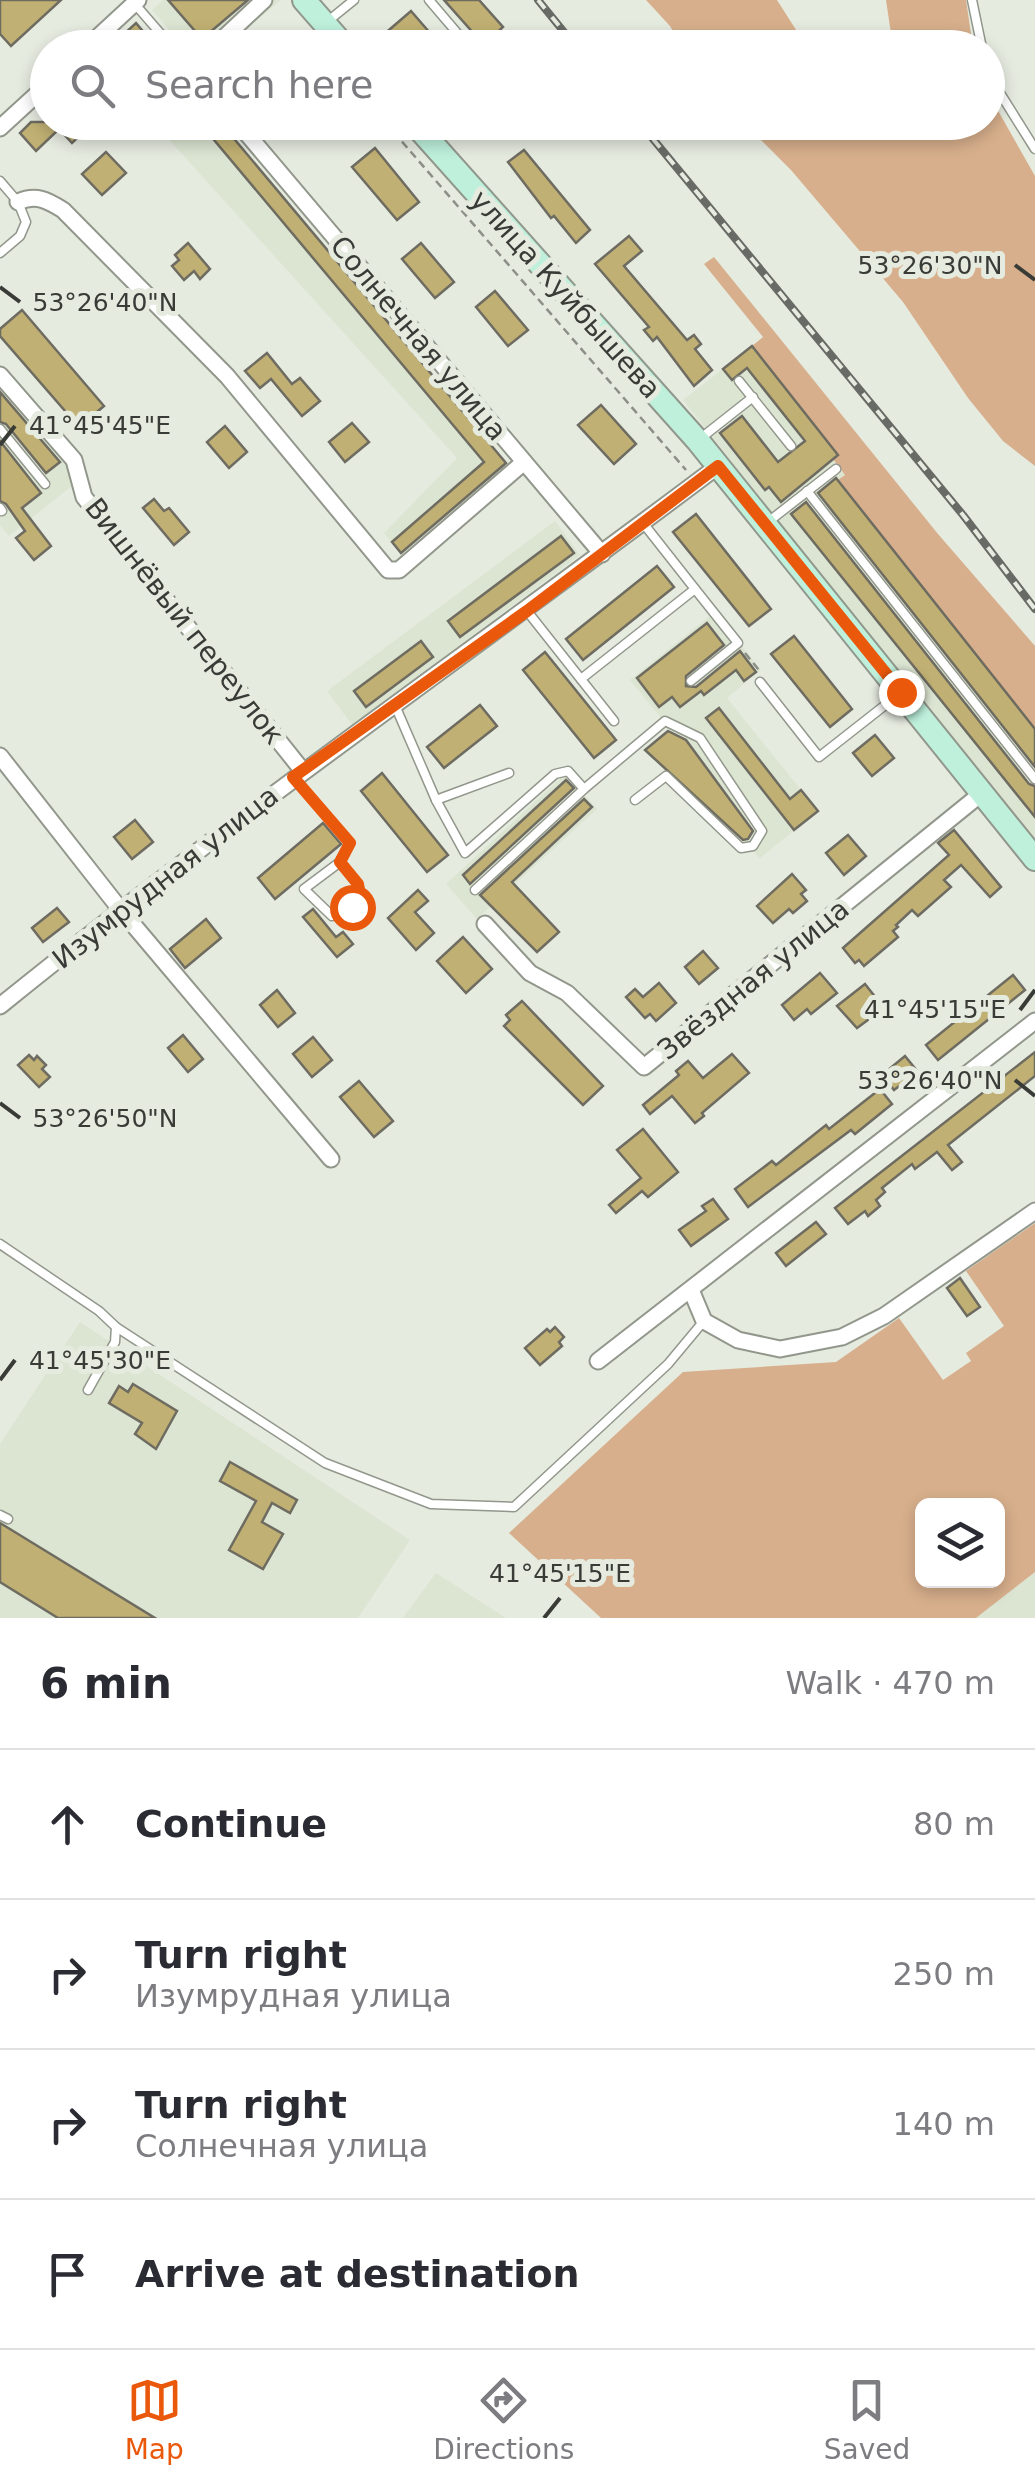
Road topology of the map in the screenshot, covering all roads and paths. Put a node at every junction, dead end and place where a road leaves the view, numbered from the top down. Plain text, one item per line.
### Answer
1 (264, 0) edge
2 (304, 0) edge
3 (354, 0) edge
4 (429, 0) edge
5 (972, 0) edge
6 (136, 1) edge
7 (325, 24) junction
8 (105, 30) edge
9 (159, 30) edge
10 (232, 30) edge
11 (330, 30) edge
12 (455, 30) edge
13 (978, 30) edge
14 (30, 100) edge
15 (1005, 101) edge
16 (0, 128) edge
17 (252, 140) edge
18 (401, 140) edge
19 (429, 140) edge
20 (1035, 148) edge
21 (0, 180) edge
22 (18, 202) junction
23 (0, 253) edge
24 (0, 375) edge
25 (740, 380) dead end
26 (753, 398) junction
27 (0, 429) edge
28 (698, 441) junction
29 (791, 446) dead end
30 (524, 462) junction
31 (718, 466) junction
32 (836, 469) dead end
33 (696, 482) junction
34 (45, 484) dead end
35 (807, 491) junction
36 (643, 523) junction
37 (764, 525) junction
38 (602, 554) junction
39 (695, 589) junction
40 (527, 611) junction
41 (738, 644) junction
42 (581, 679) junction
43 (691, 681) dead end
44 (760, 682) joint
45 (901, 692) junction
46 (394, 703) junction
47 (614, 720) dead end
48 (0, 756) edge
49 (509, 773) dead end
50 (298, 774) junction
51 (1035, 779) edge
52 (584, 789) junction
53 (982, 793) junction
54 (436, 800) junction
55 (635, 800) dead end
56 (1035, 859) edge
57 (340, 862) junction
58 (475, 890) dead end
59 (120, 909) junction
60 (485, 924) dead end
61 (0, 1006) edge
62 (1035, 1020) edge
63 (331, 1158) dead end
64 (1035, 1210) edge
65 (0, 1244) edge
66 (691, 1290) junction
67 (704, 1321) junction
68 (116, 1327) junction
69 (598, 1361) dead end
70 (88, 1390) dead end

1 - 10 street
2 - 7 street
3 - 7 lane
4 - 12 lane
5 - 13 lane
6 - 8 street
6 - 9 lane
7 - 11 street
14 - 16 street
15 - 20 lane
17 - 30 street, Солнечная улица
18 - 33 path
19 - 28 street, улица Куйбышева
21 - 22 lane
22 - 23 lane
22 - 30 street
24 - 50 street, Вишнёвый переулок
25 - 26 lane
26 - 28 lane
26 - 29 lane
27 - 34 lane
28 - 31 street, улица Куйбышева
30 - 38 street, Солнечная улица
31 - 33 street, Изумрудная улица
31 - 37 street
32 - 35 lane
33 - 36 street, Изумрудная улица
35 - 37 lane
35 - 51 lane
36 - 38 street, Изумрудная улица
36 - 39 lane
37 - 45 street
38 - 40 street, Изумрудная улица
39 - 41 lane
39 - 42 lane
40 - 42 lane
40 - 46 street, Изумрудная улица
41 - 43 lane
41 - 44 path
42 - 47 lane
44 - 45 lane
45 - 53 street
46 - 50 street, Изумрудная улица
46 - 54 lane
48 - 59 street
49 - 54 lane
50 - 57 lane
50 - 59 street, Изумрудная улица
52 - 54 lane
52 - 55 lane
52 - 58 lane
53 - 56 street
53 - 60 street, Звёздная улица
57 - 57 lane
59 - 61 street, Изумрудная улица
59 - 63 street
62 - 66 street
64 - 67 street
65 - 68 lane
66 - 67 street
66 - 69 street
67 - 68 lane
68 - 70 lane

